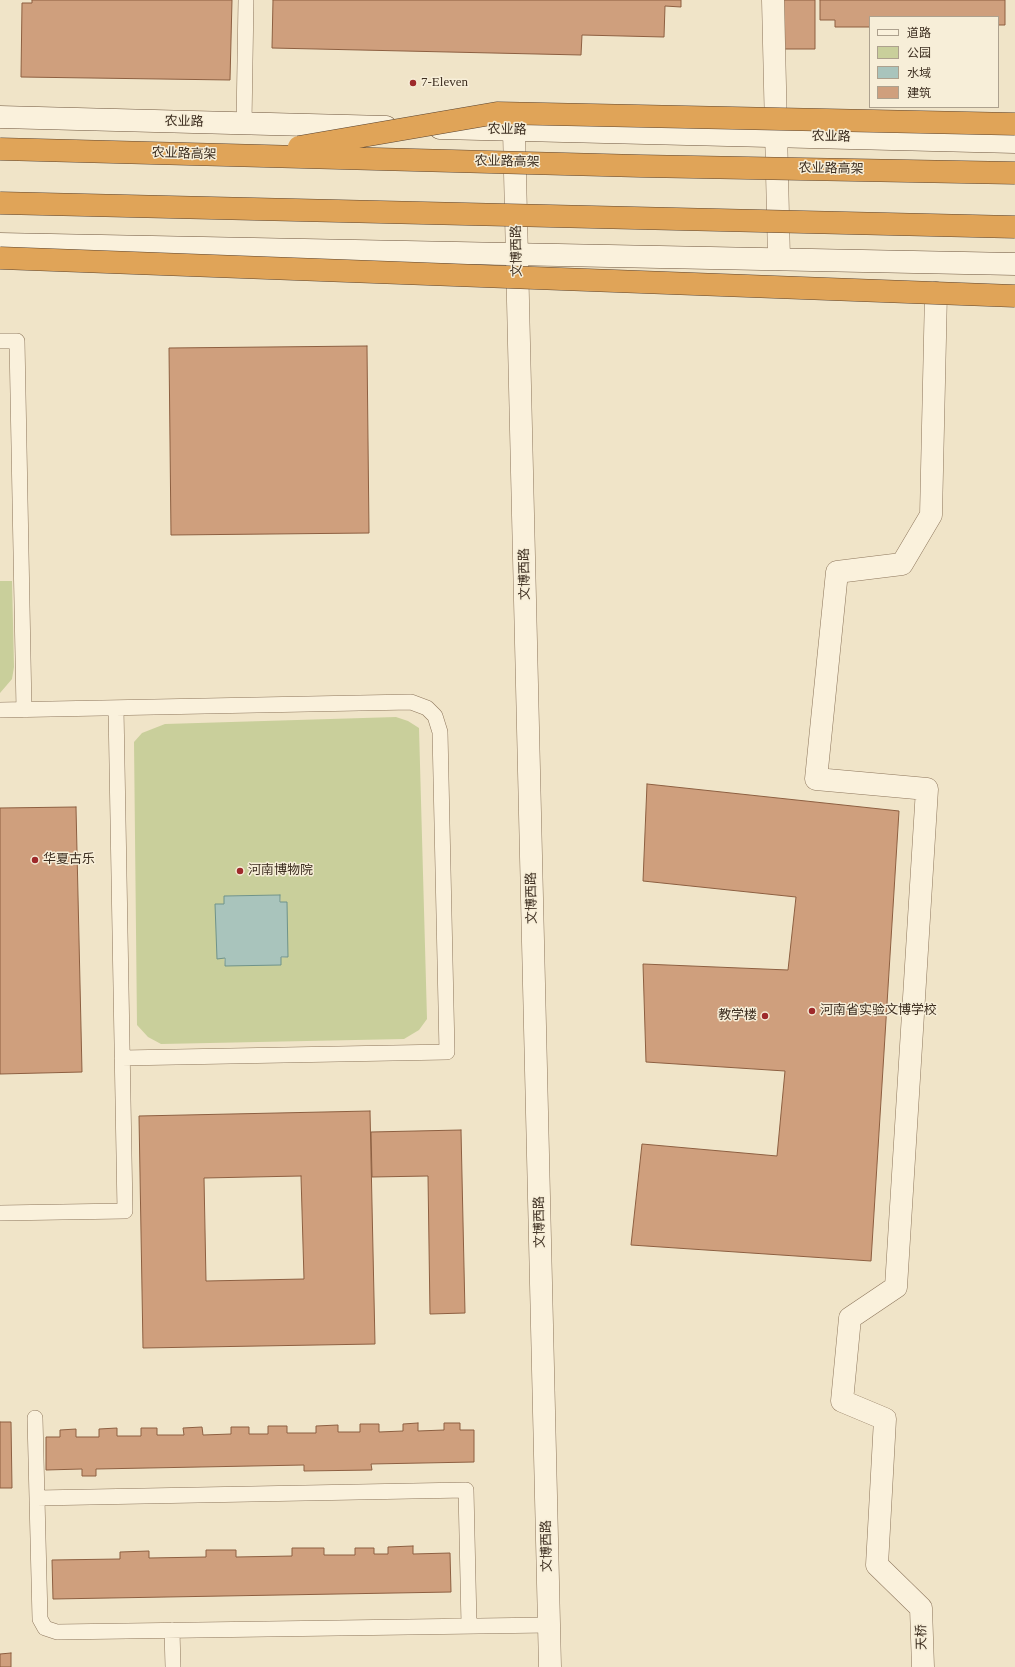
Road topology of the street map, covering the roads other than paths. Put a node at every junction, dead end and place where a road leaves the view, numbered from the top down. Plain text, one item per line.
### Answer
1 (246, 0) edge
2 (773, 0) edge
3 (0, 117) edge
4 (244, 123) junction
5 (1015, 124) edge
6 (514, 130) junction
7 (776, 136) junction
8 (1015, 142) edge
9 (0, 149) edge
10 (250, 155) junction
11 (1015, 173) edge
12 (0, 203) edge
13 (1015, 227) edge
14 (0, 244) edge
15 (517, 254) junction
16 (0, 258) edge
17 (779, 259) junction
18 (1015, 264) edge
19 (936, 293) junction
20 (1015, 296) edge
21 (0, 341) edge
22 (116, 708) junction
23 (0, 710) edge
24 (24, 710) junction
25 (122, 1058) junction
26 (0, 1213) edge
27 (35, 1418) dead end
28 (37, 1498) junction
29 (469, 1625) junction
30 (549, 1625) junction
31 (172, 1630) junction
32 (173, 1667) edge
33 (550, 1667) edge
34 (923, 1667) edge

1 - 4 lane
2 - 7 street
3 - 4 street, 农业路
4 - 6 street, 农业路
5 - 10 highway, bridge
6 - 7 street, 农业路
6 - 15 street, 文博西路
7 - 8 street, 农业路
7 - 17 street
9 - 10 highway, 农业路高架, bridge
10 - 11 highway, 农业路高架, bridge
12 - 13 highway, bridge
14 - 15 street
15 - 17 street
15 - 30 street, 文博西路
16 - 19 highway, bridge
17 - 18 street
19 - 20 highway, bridge
19 - 34 street, 天桥
21 - 24 lane
22 - 24 lane
22 - 25 lane
22 - 25 lane
23 - 24 lane
25 - 26 lane
27 - 28 lane
28 - 29 lane
28 - 31 lane
29 - 30 lane
29 - 31 lane
30 - 33 street, 文博西路
31 - 32 lane

